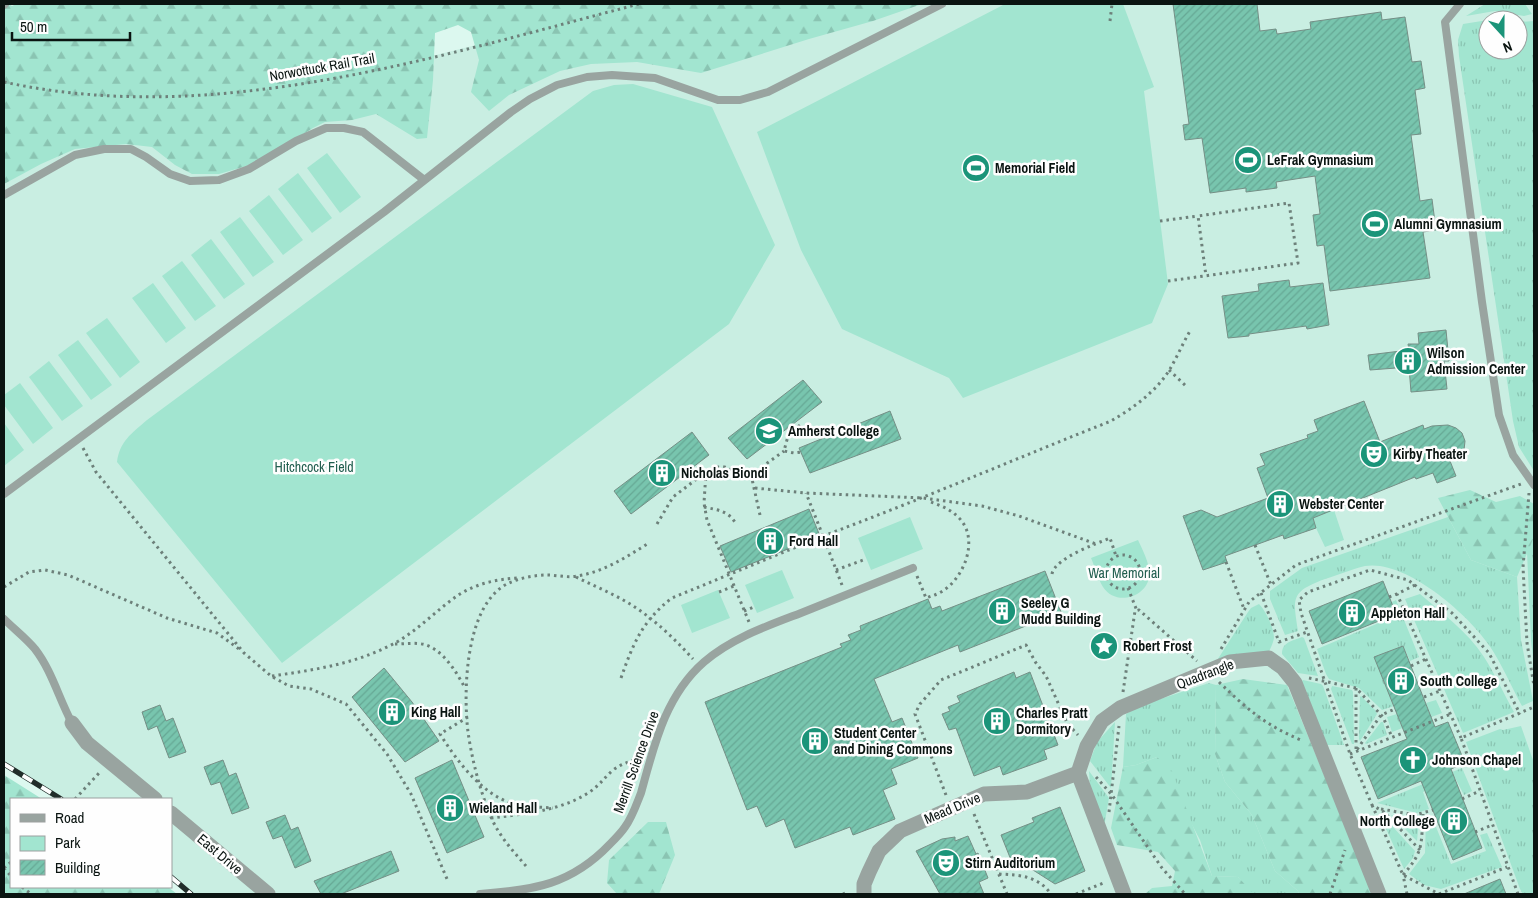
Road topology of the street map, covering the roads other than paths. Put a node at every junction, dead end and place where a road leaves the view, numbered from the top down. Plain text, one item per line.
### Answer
1 (942, 4) edge
2 (1460, 4) edge
3 (423, 179) junction
4 (4, 195) edge
5 (1532, 483) edge
6 (4, 494) edge
7 (913, 568) road end
8 (4, 619) edge
9 (72, 723) joint
10 (1080, 767) junction
11 (153, 798) edge
12 (172, 814) edge
13 (268, 894) edge
14 (480, 894) edge
15 (864, 894) edge
16 (1124, 894) edge
17 (1379, 894) edge

1 - 3 lane
2 - 5 lane
3 - 4 lane
3 - 6 lane
7 - 14 lane, Merrill Science Drive
8 - 9 lane
9 - 11 street
10 - 15 street, Mead Drive
10 - 16 street
10 - 17 street, Quadrangle
12 - 13 street, East Drive

